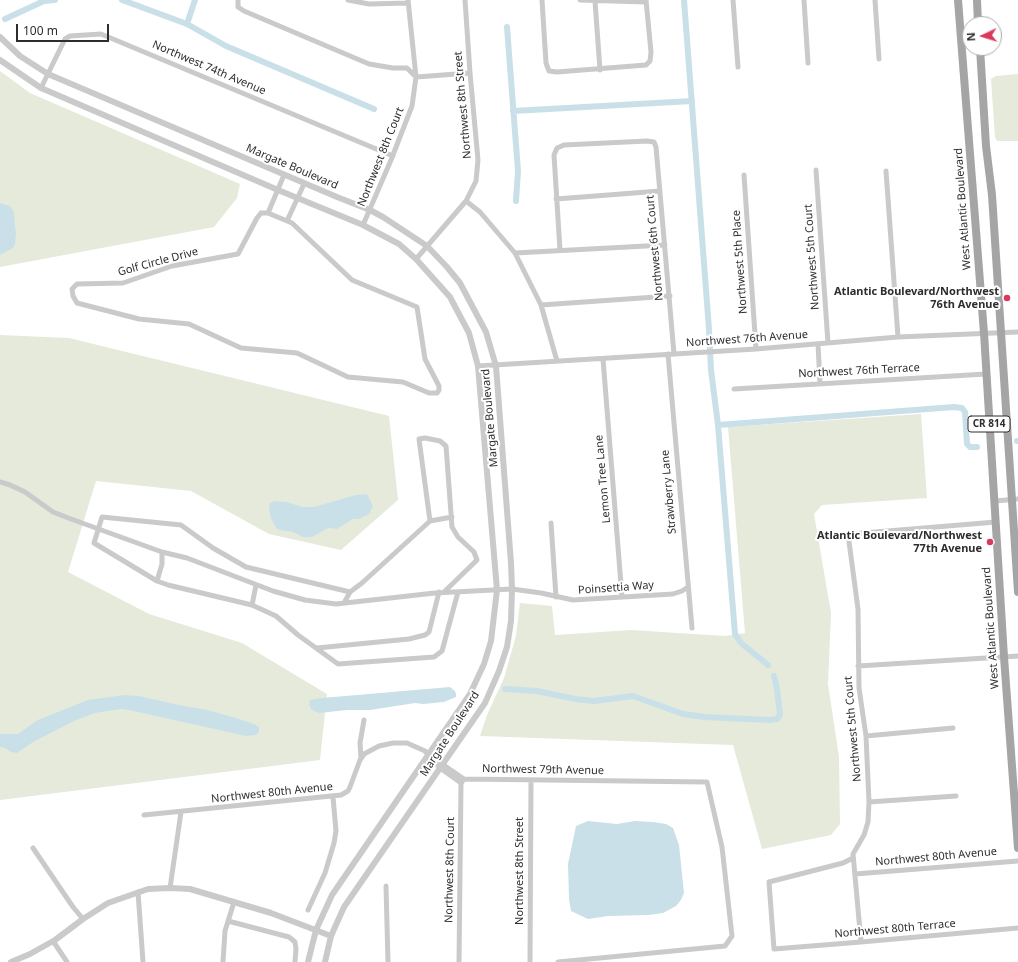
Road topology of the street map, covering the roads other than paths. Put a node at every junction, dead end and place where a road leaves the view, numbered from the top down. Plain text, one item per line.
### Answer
1 (238, 0) edge
2 (348, 0) edge
3 (465, 0) edge
4 (542, 0) edge
5 (580, 0) edge
6 (733, 0) edge
7 (804, 0) edge
8 (874, 0) edge
9 (958, 0) edge
10 (977, 0) edge
11 (595, 1) edge
12 (646, 1) edge
13 (408, 2) edge
14 (978, 16) edge
15 (0, 38) edge
16 (980, 56) edge
17 (879, 59) dead end
18 (0, 60) edge
19 (808, 64) dead end
20 (738, 67) dead end
21 (600, 70) junction
22 (470, 73) junction
23 (48, 74) junction
24 (416, 77) junction
25 (41, 88) junction
26 (393, 156) junction
27 (816, 170) dead end
28 (886, 171) dead end
29 (284, 175) junction
30 (744, 175) dead end
31 (304, 184) junction
32 (278, 190) junction
33 (660, 191) junction
34 (297, 198) junction
35 (556, 199) junction
36 (466, 201) junction
37 (370, 210) junction
38 (268, 213) junction
39 (287, 221) junction
40 (363, 225) junction
41 (665, 245) junction
42 (427, 246) junction
43 (560, 250) junction
44 (515, 253) junction
45 (416, 259) junction
46 (670, 296) junction
47 (541, 305) junction
48 (1018, 332) edge
49 (984, 333) junction
50 (1001, 333) junction
51 (898, 337) junction
52 (828, 342) junction
53 (818, 344) junction
54 (756, 349) junction
55 (668, 354) junction
56 (674, 354) junction
57 (603, 359) junction
58 (557, 361) junction
59 (478, 366) junction
60 (496, 366) junction
61 (986, 374) junction
62 (820, 383) junction
63 (734, 389) dead end
64 (0, 482) edge
65 (1014, 499) edge
66 (995, 501) junction
67 (452, 517) junction
68 (430, 521) junction
69 (996, 522) junction
70 (551, 523) dead end
71 (98, 529) junction
72 (848, 534) junction
73 (827, 536) dead end
74 (162, 552) junction
75 (158, 581) junction
76 (256, 585) junction
77 (688, 587) junction
78 (512, 589) junction
79 (497, 590) junction
80 (350, 592) junction
81 (441, 592) junction
82 (458, 592) junction
83 (1018, 592) edge
84 (556, 597) junction
85 (622, 597) junction
86 (344, 603) junction
87 (252, 605) junction
88 (692, 628) dead end
89 (317, 648) junction
90 (1018, 656) edge
91 (1004, 657) junction
92 (858, 666) junction
93 (364, 720) dead end
94 (952, 728) dead end
95 (866, 736) junction
96 (430, 755) junction
97 (361, 758) junction
98 (442, 766) junction
99 (462, 781) junction
100 (531, 781) junction
101 (956, 796) dead end
102 (333, 797) junction
103 (869, 802) junction
104 (182, 812) junction
105 (144, 815) dead end
106 (34, 848) dead end
107 (1018, 848) edge
108 (853, 858) junction
109 (1018, 861) edge
110 (855, 874) junction
111 (386, 886) dead end
112 (170, 888) junction
113 (138, 892) junction
114 (234, 902) junction
115 (308, 910) dead end
116 (83, 919) junction
117 (228, 921) junction
118 (1018, 928) edge
119 (316, 930) junction
120 (331, 936) junction
121 (53, 941) junction
122 (860, 942) junction
123 (11, 962) edge
124 (67, 962) edge
125 (143, 962) edge
126 (223, 962) edge
127 (295, 962) edge
128 (308, 962) edge
129 (325, 962) edge
130 (388, 962) edge
131 (459, 962) edge
132 (530, 962) edge
133 (558, 962) edge

1 - 24 street
2 - 13 street
3 - 22 street, Northwest 8th Street
4 - 21 street
5 - 11 street
6 - 20 street
7 - 19 street
8 - 17 street
9 - 49 main road, West Atlantic Boulevard / CR 814
10 - 14 main road
11 - 12 street
11 - 21 street
12 - 21 street
13 - 24 street, Northwest 8th Court
15 - 23 street, Margate Boulevard
16 - 50 main road, CR 814
18 - 25 street, Margate Boulevard
22 - 24 street
22 - 36 street, Northwest 8th Street
23 - 25 street, Northwest 74th Avenue
23 - 26 street, Northwest 74th Avenue
23 - 29 street, Margate Boulevard
24 - 26 street, Northwest 8th Court
25 - 32 street, Margate Boulevard
26 - 37 street, Northwest 8th Court
27 - 52 street, Northwest 5th Court
28 - 51 street
29 - 31 street, Margate Boulevard
29 - 32 street, Golf Circle Drive
30 - 54 street, Northwest 5th Place
31 - 34 street
31 - 37 street, Margate Boulevard
32 - 34 street, Margate Boulevard
32 - 38 street, Golf Circle Drive
33 - 35 street
33 - 35 street, Northwest 6th Court
33 - 41 street, Northwest 6th Court
34 - 39 street
34 - 40 street, Margate Boulevard
35 - 43 street
36 - 42 street, Northwest 8th Street
36 - 44 street
37 - 40 street, Northwest 8th Court
37 - 42 street, Margate Boulevard
38 - 39 street, Golf Circle Drive
38 - 39 street, Golf Circle Drive
40 - 45 street, Margate Boulevard
41 - 43 street
41 - 46 street, Northwest 6th Court
42 - 45 street, Northwest 8th Street
42 - 60 street, Margate Boulevard
43 - 44 street
44 - 47 street
45 - 59 street, Margate Boulevard
46 - 47 street
46 - 56 street, Northwest 6th Court
47 - 58 street
48 - 50 street, Northwest 76th Avenue
49 - 50 street, Northwest 76th Avenue
49 - 51 street, Northwest 76th Avenue
49 - 61 main road, West Atlantic Boulevard / CR 814
50 - 65 main road, CR 814
51 - 52 street, Northwest 76th Avenue
52 - 53 street, Northwest 76th Avenue
53 - 54 street, Northwest 76th Avenue
53 - 62 street
54 - 56 street, Northwest 76th Avenue
55 - 56 street, Northwest 76th Avenue
55 - 57 street, Northwest 76th Avenue
55 - 77 street, Strawberry Lane
57 - 58 street, Northwest 76th Avenue
57 - 85 street, Lemon Tree Lane
58 - 60 street, Northwest 76th Avenue
59 - 60 street, Northwest 76th Avenue
59 - 79 street, Margate Boulevard
60 - 78 street, Margate Boulevard
61 - 62 street, Northwest 76th Terrace
61 - 66 main road, West Atlantic Boulevard / CR 814
62 - 63 street, Northwest 76th Terrace
64 - 71 street, Poinsettia Way
65 - 66 street
65 - 83 main road, CR 814
66 - 69 main road, West Atlantic Boulevard / CR 814
67 - 68 street
67 - 68 street
67 - 81 street
68 - 80 street
69 - 72 street
69 - 91 main road, West Atlantic Boulevard / CR 814
70 - 84 street
71 - 74 street, Poinsettia Way
71 - 75 street
71 - 80 street
72 - 73 street
72 - 92 street, Northwest 5th Court
74 - 75 street
74 - 76 street, Poinsettia Way
75 - 87 street
76 - 86 street, Poinsettia Way
76 - 87 street
77 - 85 street, Poinsettia Way
77 - 88 street, Strawberry Lane
78 - 79 street, Poinsettia Way
78 - 84 street, Poinsettia Way
78 - 98 street, Margate Boulevard
79 - 82 street, Poinsettia Way
79 - 96 street, Margate Boulevard
80 - 86 street
81 - 82 street, Poinsettia Way
81 - 86 street, Poinsettia Way
81 - 89 street
82 - 89 street
84 - 85 street, Poinsettia Way
87 - 89 street
90 - 91 street
91 - 92 street
91 - 107 main road, West Atlantic Boulevard / CR 814
92 - 95 street, Northwest 5th Court
93 - 97 street, Northwest 80th Avenue
94 - 95 street
95 - 103 street, Northwest 5th Court
96 - 97 street
96 - 98 street
96 - 119 street, Margate Boulevard
97 - 102 street, Northwest 80th Avenue
98 - 99 street
98 - 120 street, Margate Boulevard
99 - 100 street, Northwest 79th Avenue
99 - 131 street, Northwest 8th Court
100 - 132 street, Northwest 8th Street
100 - 133 street, Northwest 79th Avenue
101 - 103 street
102 - 104 street, Northwest 80th Avenue
102 - 115 street
103 - 108 street, Northwest 5th Court
104 - 105 street, Northwest 80th Avenue
104 - 112 street
106 - 116 street
108 - 110 street
108 - 122 street, Northwest 80th Terrace
109 - 110 street, Northwest 80th Avenue
110 - 122 street
111 - 130 street
112 - 113 street
112 - 114 street
113 - 116 street
113 - 125 street
114 - 117 street
114 - 119 street
116 - 121 street
117 - 126 street
117 - 127 street
118 - 122 street, Northwest 80th Terrace
119 - 120 street
119 - 128 street, Margate Boulevard
120 - 129 street, Margate Boulevard
121 - 123 street
121 - 124 street

